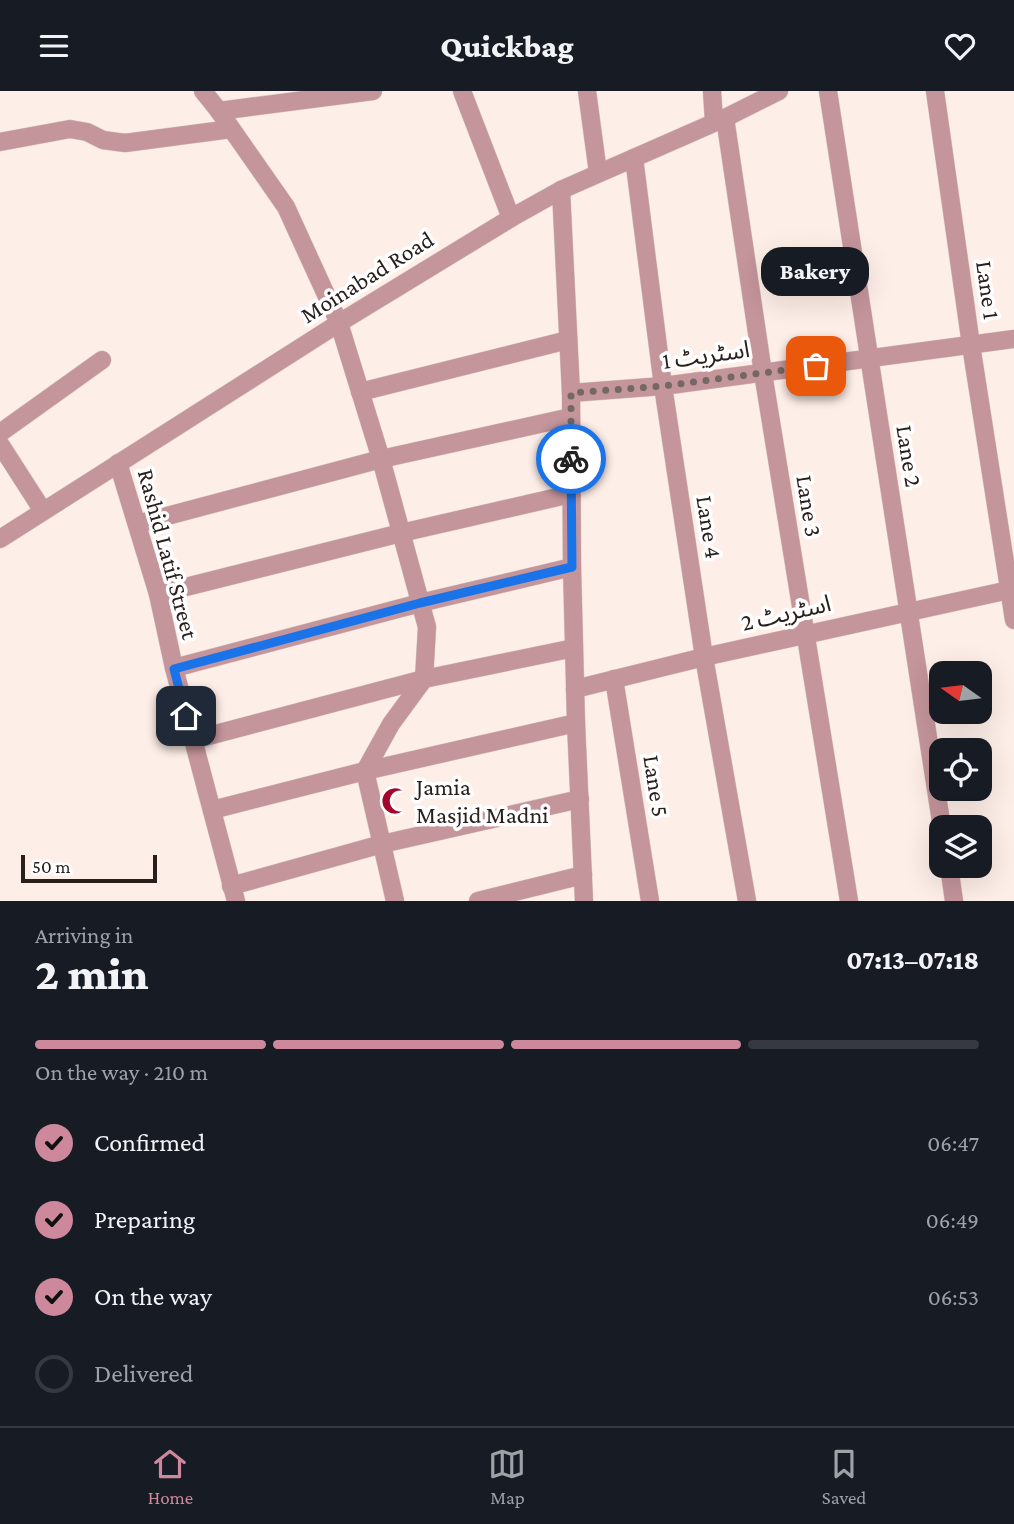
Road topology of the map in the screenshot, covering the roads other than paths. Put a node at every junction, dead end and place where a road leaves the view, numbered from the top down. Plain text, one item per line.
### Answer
1 (203, 91) edge
2 (373, 91) edge
3 (462, 91) edge
4 (587, 91) edge
5 (712, 91) edge
6 (779, 91) edge
7 (828, 91) edge
8 (935, 91) edge
9 (219, 111) junction
10 (720, 120) junction
11 (232, 129) junction
12 (0, 142) edge
13 (634, 158) junction
14 (598, 173) junction
15 (561, 190) junction
16 (511, 218) junction
17 (339, 323) junction
18 (1014, 339) edge
19 (568, 340) junction
20 (971, 345) junction
21 (869, 358) junction
22 (102, 360) dead end
23 (763, 373) junction
24 (663, 386) junction
25 (360, 392) junction
26 (571, 393) junction
27 (571, 417) junction
28 (0, 433) edge
29 (0, 444) edge
30 (381, 459) junction
31 (118, 463) junction
32 (571, 494) junction
33 (43, 511) junction
34 (1006, 516) edge
35 (137, 524) junction
36 (401, 533) junction
37 (0, 538) edge
38 (572, 567) junction
39 (1009, 590) junction
40 (158, 594) junction
41 (420, 603) junction
42 (909, 611) junction
43 (1014, 619) edge
44 (805, 634) junction
45 (574, 648) junction
46 (704, 657) junction
47 (174, 669) junction
48 (424, 678) junction
49 (614, 679) junction
50 (575, 688) junction
51 (576, 723) junction
52 (193, 740) junction
53 (365, 771) junction
54 (580, 799) junction
55 (212, 810) junction
56 (941, 815) edge
57 (382, 845) junction
58 (583, 875) junction
59 (950, 878) edge
60 (234, 893) edge
61 (395, 901) edge
62 (478, 901) edge
63 (584, 901) edge
64 (650, 901) edge
65 (747, 901) edge
66 (849, 901) edge
67 (954, 901) edge

1 - 9 street
2 - 9 street
3 - 16 street
4 - 14 street
5 - 10 street, Lane 3
6 - 10 street, Moinabad Road
7 - 21 street, Lane 2
8 - 20 street, Lane 1
9 - 11 street
10 - 13 street, Moinabad Road
10 - 23 street, Lane 3
11 - 12 street
11 - 17 street
13 - 14 street, Moinabad Road
13 - 24 street, Lane 4
14 - 15 street, Moinabad Road
15 - 16 street, Moinabad Road
15 - 19 street
16 - 17 street, Moinabad Road
17 - 25 street
17 - 31 street, Moinabad Road
18 - 20 street, اسٹریٹ 1
19 - 25 street
19 - 26 street
20 - 21 street, اسٹریٹ 1
20 - 34 street, Lane 1
21 - 23 street, اسٹریٹ 1
21 - 42 street, Lane 2
22 - 28 street
23 - 24 street, اسٹریٹ 1
23 - 44 street, Lane 3
24 - 26 street, اسٹریٹ 1
24 - 46 street, Lane 4
25 - 30 street
26 - 27 street
27 - 30 street
27 - 32 street
29 - 33 street
30 - 35 street
30 - 36 street
31 - 33 street, Moinabad Road
31 - 35 street, Rashid Latif Street
32 - 36 street
32 - 38 street
33 - 37 street, Moinabad Road
34 - 39 street, Lane 1
35 - 40 street, Rashid Latif Street
36 - 40 street
36 - 41 street
38 - 41 street
38 - 45 street
39 - 42 street, اسٹریٹ 2
39 - 43 street, Lane 1
40 - 47 street, Rashid Latif Street
41 - 47 street
41 - 48 street
42 - 44 street, اسٹریٹ 2
42 - 56 street, Lane 2
44 - 46 street, اسٹریٹ 2
44 - 66 street, Lane 3
45 - 48 street
45 - 50 street
46 - 49 street, اسٹریٹ 2
46 - 65 street, Lane 4
47 - 52 street, Rashid Latif Street
48 - 52 street
48 - 53 street
49 - 50 street, اسٹریٹ 2
49 - 64 street, Lane 5
50 - 51 street
51 - 53 street
51 - 54 street
52 - 55 street, Rashid Latif Street
53 - 55 street
53 - 57 street
54 - 57 street
54 - 58 street
55 - 60 street, Rashid Latif Street
57 - 60 street
57 - 61 street
58 - 62 street
58 - 63 street
59 - 67 street

